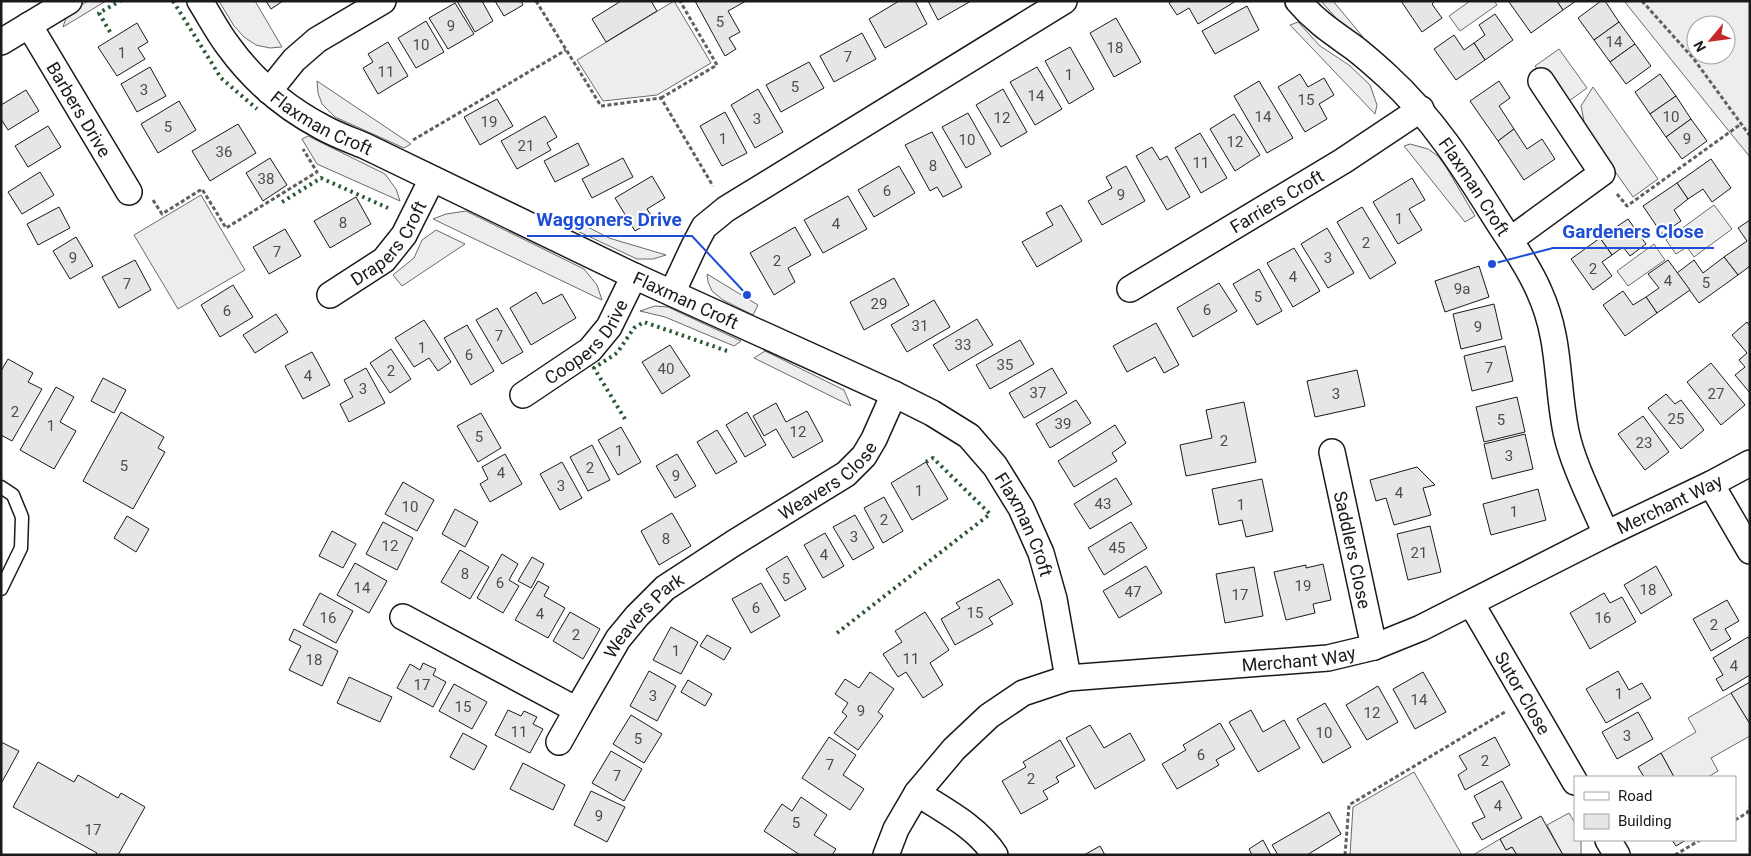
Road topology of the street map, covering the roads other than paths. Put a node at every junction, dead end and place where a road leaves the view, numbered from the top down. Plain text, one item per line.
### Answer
1 (69, 1) edge
2 (200, 1) edge
3 (383, 1) edge
4 (1064, 1) edge
5 (1298, 1) edge
6 (29, 25) junction
7 (1, 42) edge
8 (1541, 80) dead end
9 (269, 91) junction
10 (1421, 109) junction
11 (432, 179) junction
12 (129, 192) road end
13 (1510, 240) junction
14 (634, 276) junction
15 (1130, 289) dead end
16 (672, 293) junction
17 (330, 295) dead end
18 (894, 394) junction
19 (523, 395) dead end
20 (1332, 452) dead end
21 (1750, 463) edge
22 (1711, 484) junction
23 (1, 487) edge
24 (1606, 534) junction
25 (734, 543) joint
26 (1750, 551) edge
27 (1, 589) edge
28 (1471, 603) junction
29 (404, 617) dead end
30 (1374, 647) junction
31 (1068, 678) junction
32 (577, 710) junction
33 (559, 742) dead end
34 (1574, 780) edge
35 (917, 793) junction
36 (1609, 841) edge
37 (886, 855) edge
38 (995, 855) edge
39 (1617, 855) edge

1 - 6 street
2 - 9 street, Flaxman Croft
3 - 9 street
4 - 16 street
5 - 10 street, Flaxman Croft
6 - 7 street
6 - 12 street, Barbers Drive
8 - 13 street
9 - 11 street, Flaxman Croft
10 - 13 street, Flaxman Croft
10 - 15 street, Farriers Croft
11 - 14 street, Flaxman Croft
11 - 17 street, Drapers Croft
13 - 24 street, Flaxman Croft
14 - 16 street, Flaxman Croft
14 - 19 street, Coopers Drive
16 - 18 street, Flaxman Croft
18 - 25 street, Weavers Close
18 - 31 street, Flaxman Croft
20 - 30 street, Saddlers Close
21 - 22 street, Merchant Way
22 - 24 street, Merchant Way
22 - 26 street
23 - 27 lane
24 - 28 street, Merchant Way
25 - 32 street, Weavers Park
28 - 30 street, Merchant Way
28 - 34 street, Sutor Close
29 - 32 street
30 - 31 street, Merchant Way
31 - 35 street, Merchant Way
32 - 33 street, Weavers Park
35 - 37 street, Merchant Way
35 - 38 street
36 - 39 street

